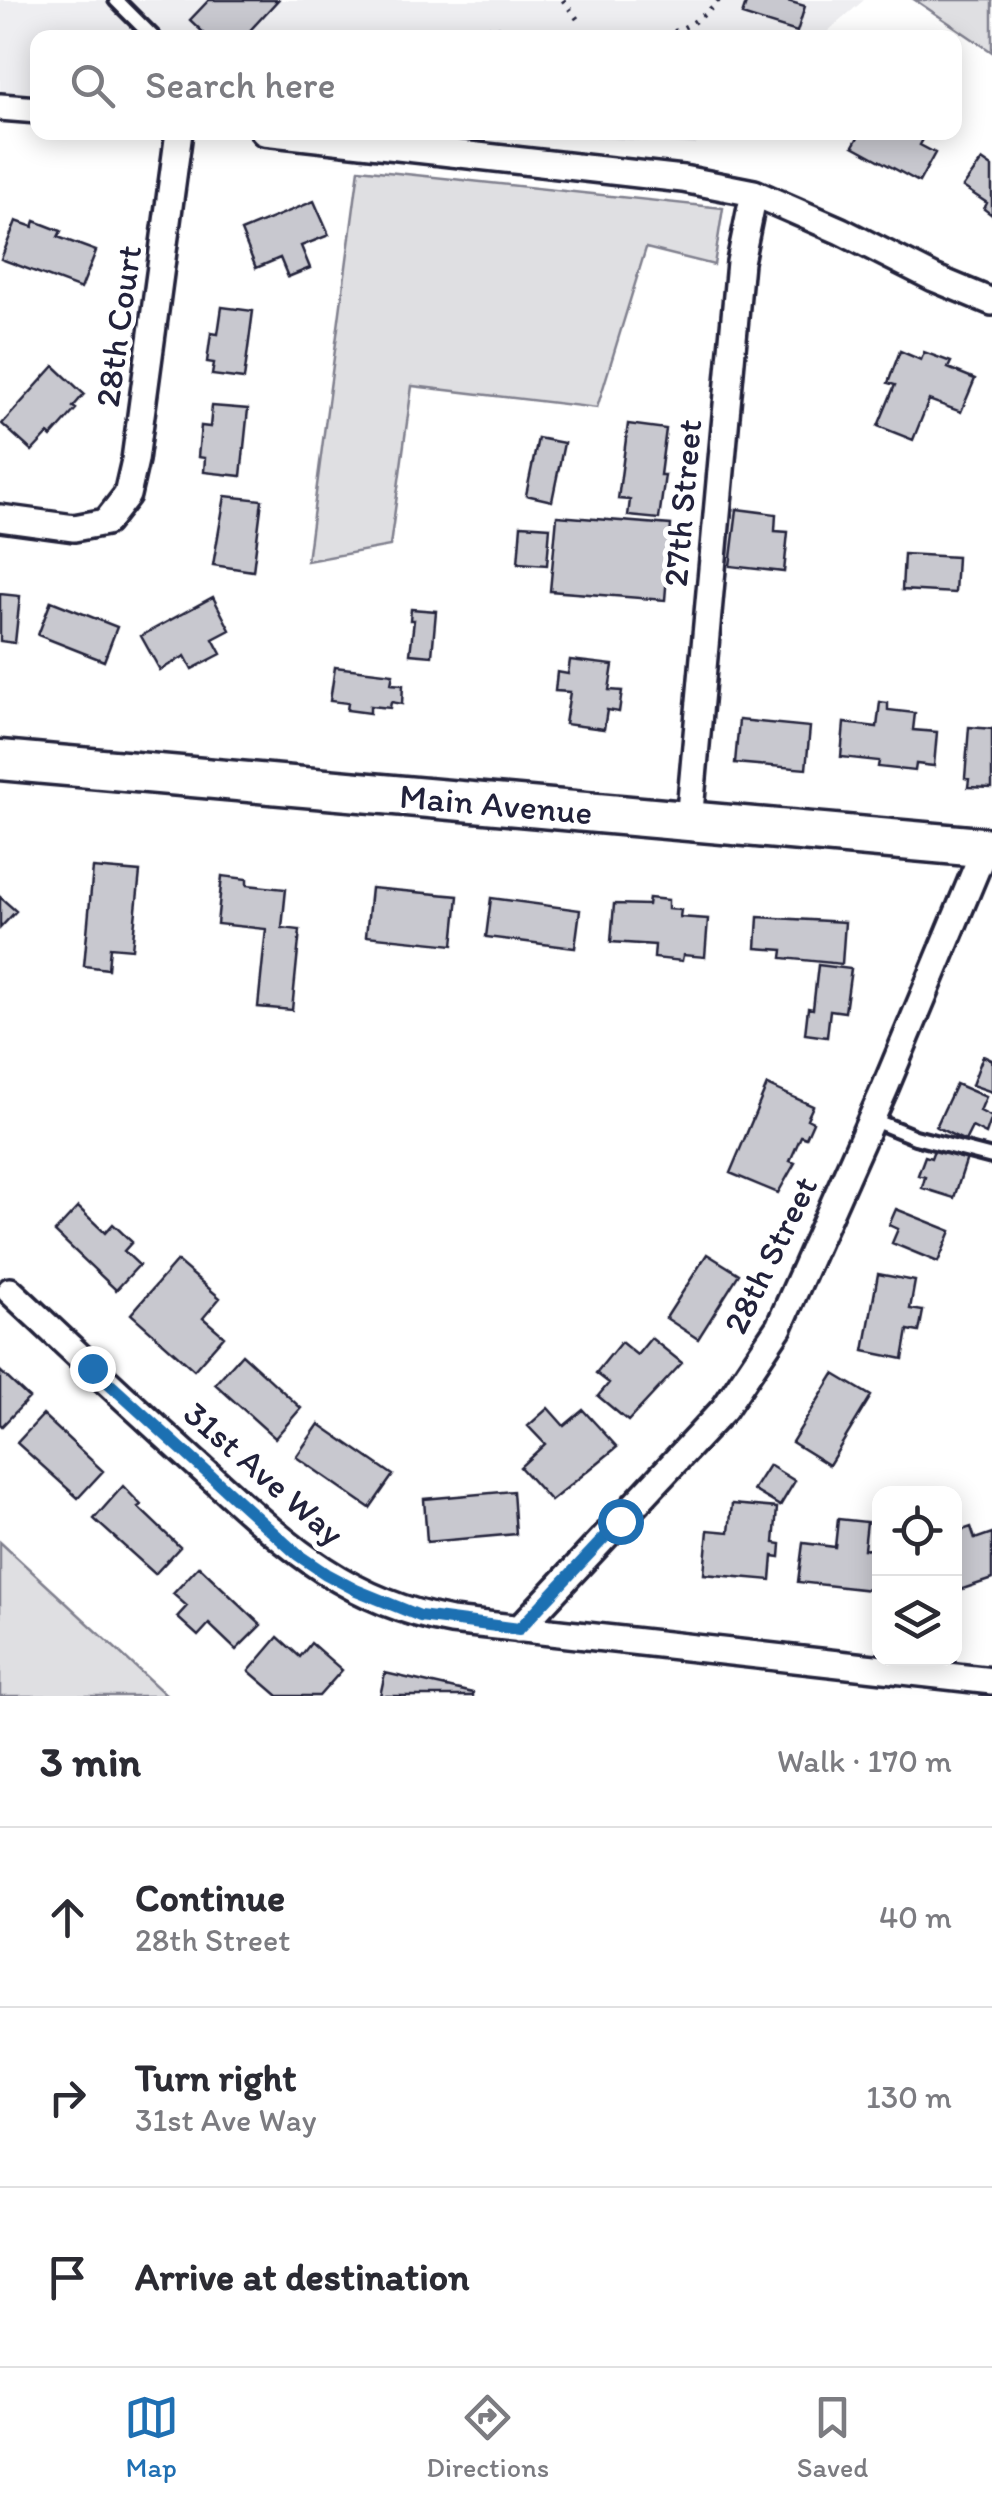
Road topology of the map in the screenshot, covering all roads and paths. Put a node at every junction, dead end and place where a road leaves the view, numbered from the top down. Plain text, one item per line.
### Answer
1 (116, 0) edge
2 (564, 0) edge
3 (719, 0) edge
4 (559, 18) dead end
5 (578, 20) junction
6 (457, 22) dead end
7 (594, 25) dead end
8 (146, 30) edge
9 (446, 30) edge
10 (678, 30) edge
11 (0, 108) edge
12 (30, 110) edge
13 (178, 140) edge
14 (337, 140) edge
15 (754, 192) junction
16 (992, 302) edge
17 (0, 518) edge
18 (0, 760) edge
19 (689, 822) junction
20 (988, 848) edge
21 (872, 1119) junction
22 (992, 1157) edge
23 (10, 1291) dead end
24 (519, 1629) junction
25 (992, 1682) edge
26 (979, 1696) edge

1 - 8 lane
2 - 5 path
3 - 10 path
4 - 5 path
5 - 7 path
6 - 9 path
11 - 12 street
13 - 17 street, 28th Court
14 - 15 street
15 - 16 street
15 - 19 street, 27th Street
18 - 19 main road, Main Avenue
19 - 20 main road, Main Avenue
20 - 21 street, 28th Street
21 - 22 lane
21 - 24 street, 28th Street
23 - 24 street, 31st Ave Way
24 - 25 street, 31st Ave Way
25 - 26 street

